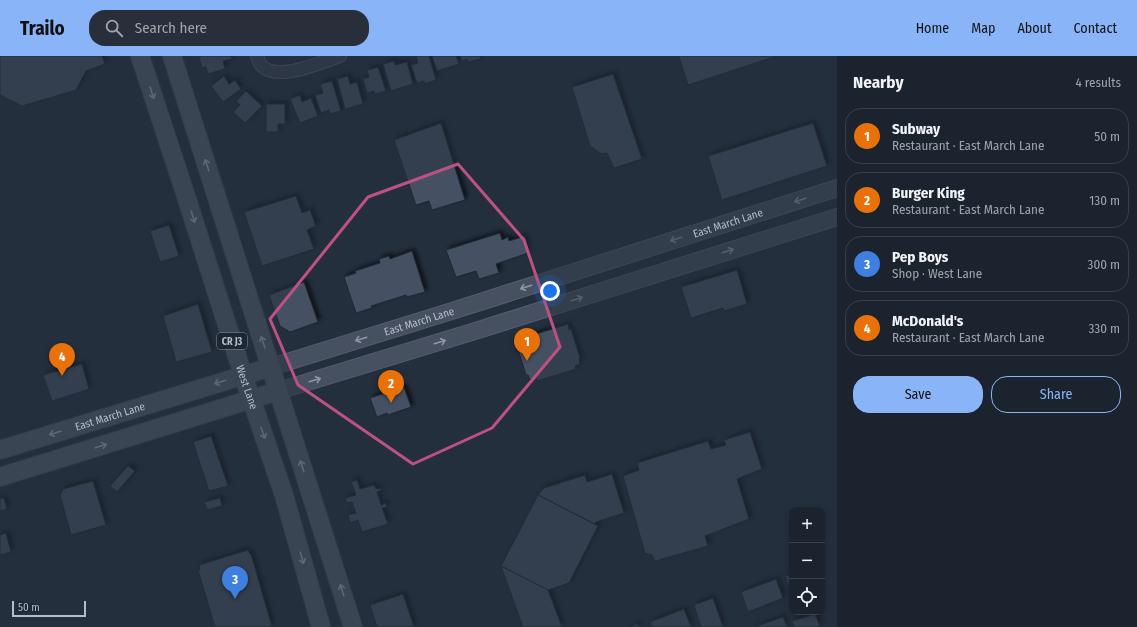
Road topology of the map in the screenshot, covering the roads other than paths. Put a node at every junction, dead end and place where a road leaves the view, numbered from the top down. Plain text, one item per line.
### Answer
1 (140, 56) edge
2 (172, 56) edge
3 (257, 56) edge
4 (340, 56) edge
5 (837, 188) edge
6 (837, 217) edge
7 (270, 367) junction
8 (243, 375) junction
9 (278, 391) junction
10 (252, 400) junction
11 (0, 450) edge
12 (0, 477) edge
13 (321, 627) edge
14 (353, 627) edge

1 -> 8 main road, West Lane / CR J3
7 -> 2 main road, CR J3
3 - 4 street
5 -> 7 main road, East March Lane
9 -> 6 main road
7 - 8 main road, East March Lane
7 - 9 main road, CR J3
8 - 10 main road, West Lane / CR J3
8 -> 11 main road, East March Lane
9 - 10 main road
14 -> 9 main road, CR J3
12 -> 10 main road
10 -> 13 main road, West Lane / CR J3

